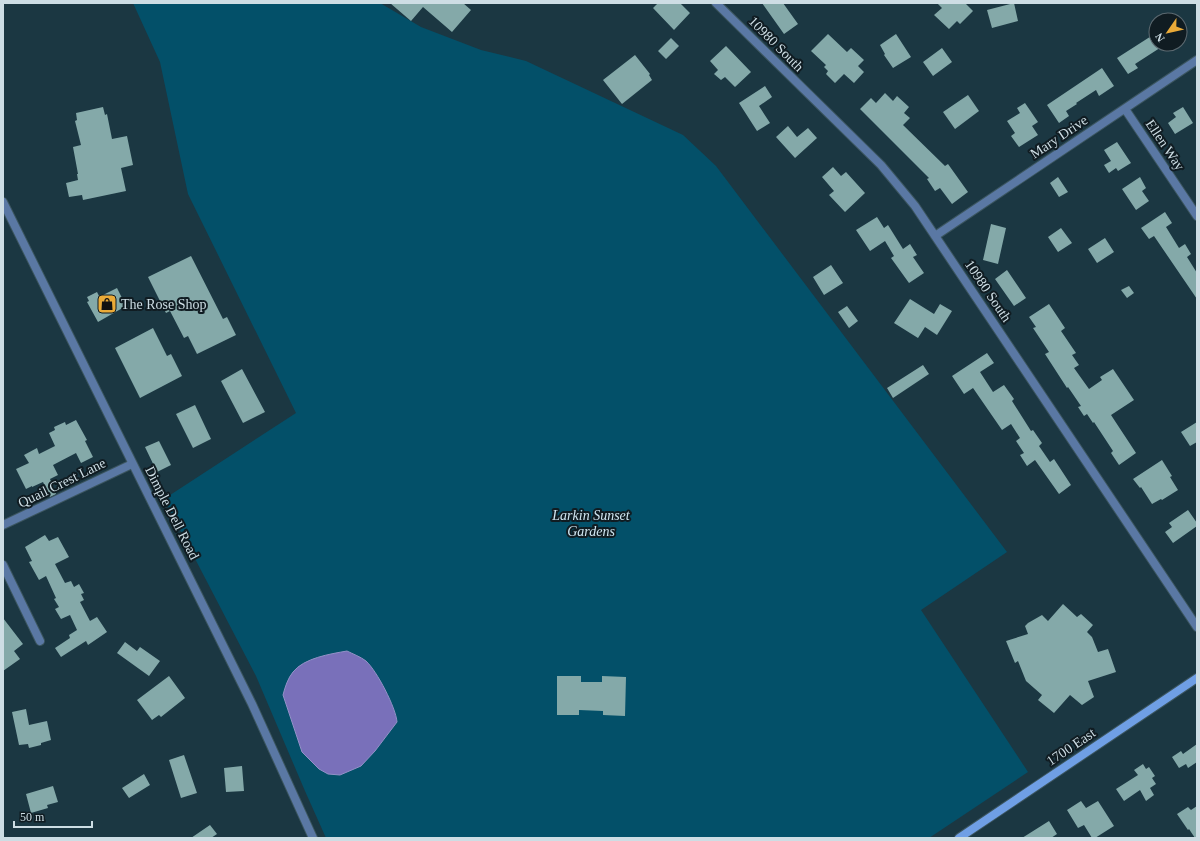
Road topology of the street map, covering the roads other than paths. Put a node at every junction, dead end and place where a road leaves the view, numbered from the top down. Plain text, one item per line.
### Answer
1 (716, 3) edge
2 (1197, 60) edge
3 (1125, 109) junction
4 (3, 202) edge
5 (1197, 216) edge
6 (935, 236) junction
7 (132, 464) junction
8 (3, 526) edge
9 (3, 566) edge
10 (1197, 627) edge
11 (40, 641) dead end
12 (1197, 678) edge
13 (313, 838) edge
14 (959, 838) edge

1 - 6 street, 10980 South
2 - 3 street, Mary Drive
3 - 5 street, Ellen Way
3 - 6 street, Mary Drive
4 - 7 street, Dimple Dell Road
6 - 10 street, 10980 South
7 - 8 street, Quail Crest Lane
7 - 13 street, Dimple Dell Road
9 - 11 street
12 - 14 main road, 1700 East

